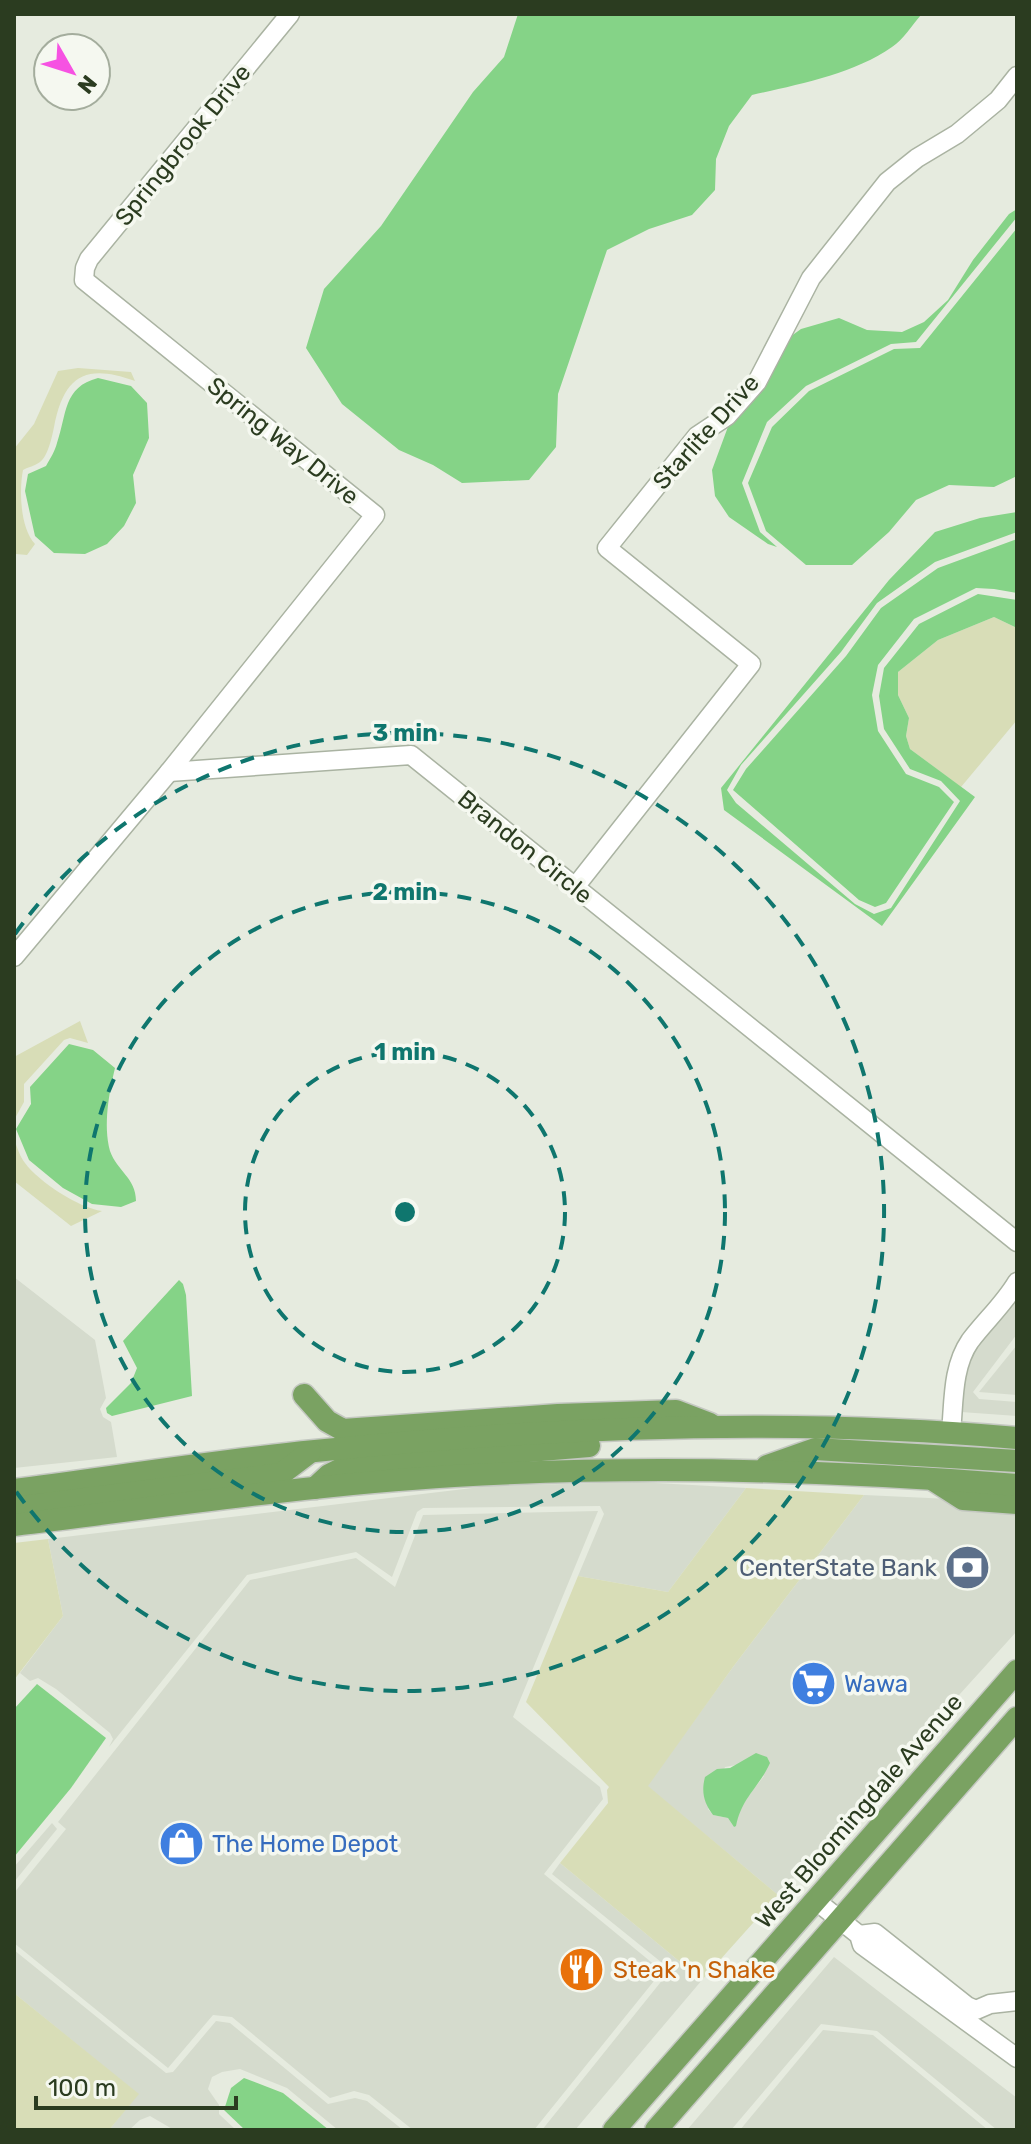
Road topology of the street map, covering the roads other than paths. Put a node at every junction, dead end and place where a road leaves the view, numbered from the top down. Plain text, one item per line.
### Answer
1 (290, 14) edge
2 (1017, 76) edge
3 (84, 280) joint
4 (169, 772) junction
5 (575, 887) junction
6 (14, 957) edge
7 (1017, 1242) edge
8 (1017, 1282) edge
9 (304, 1395) dead end
10 (722, 1428) junction
11 (649, 1429) junction
12 (951, 1432) junction
13 (1017, 1438) edge
14 (311, 1451) junction
15 (1017, 1461) edge
16 (755, 1470) junction
17 (930, 1478) junction
18 (1017, 1485) edge
19 (314, 1488) junction
20 (14, 1490) edge
21 (1017, 1503) edge
22 (14, 1508) edge
23 (14, 1525) edge
24 (1017, 1671) edge
25 (1015, 1725) edge
26 (815, 1900) junction
27 (841, 1920) junction
28 (859, 1935) junction
29 (1017, 2001) edge
30 (1017, 2058) edge
31 (614, 2130) edge
32 (656, 2130) edge

1 - 3 street, Springbrook Drive
2 - 5 street, Starlite Drive
3 - 4 street, Spring Way Drive
4 - 5 street, Brandon Circle
4 - 6 street
5 - 7 street, Brandon Circle
8 - 12 street
9 - 10 main road
10 - 11 main road
10 - 12 main road
11 - 14 main road
11 - 19 main road
12 - 13 main road
14 - 20 main road
14 - 22 main road
15 - 16 main road
16 - 17 main road
16 - 19 main road
17 - 18 main road
17 - 21 main road
19 - 23 main road
24 - 26 main road, West Bloomingdale Avenue
25 - 27 main road
26 - 27 street
26 - 31 main road, West Bloomingdale Avenue
27 - 28 street
27 - 32 main road
28 - 29 street
28 - 30 street

